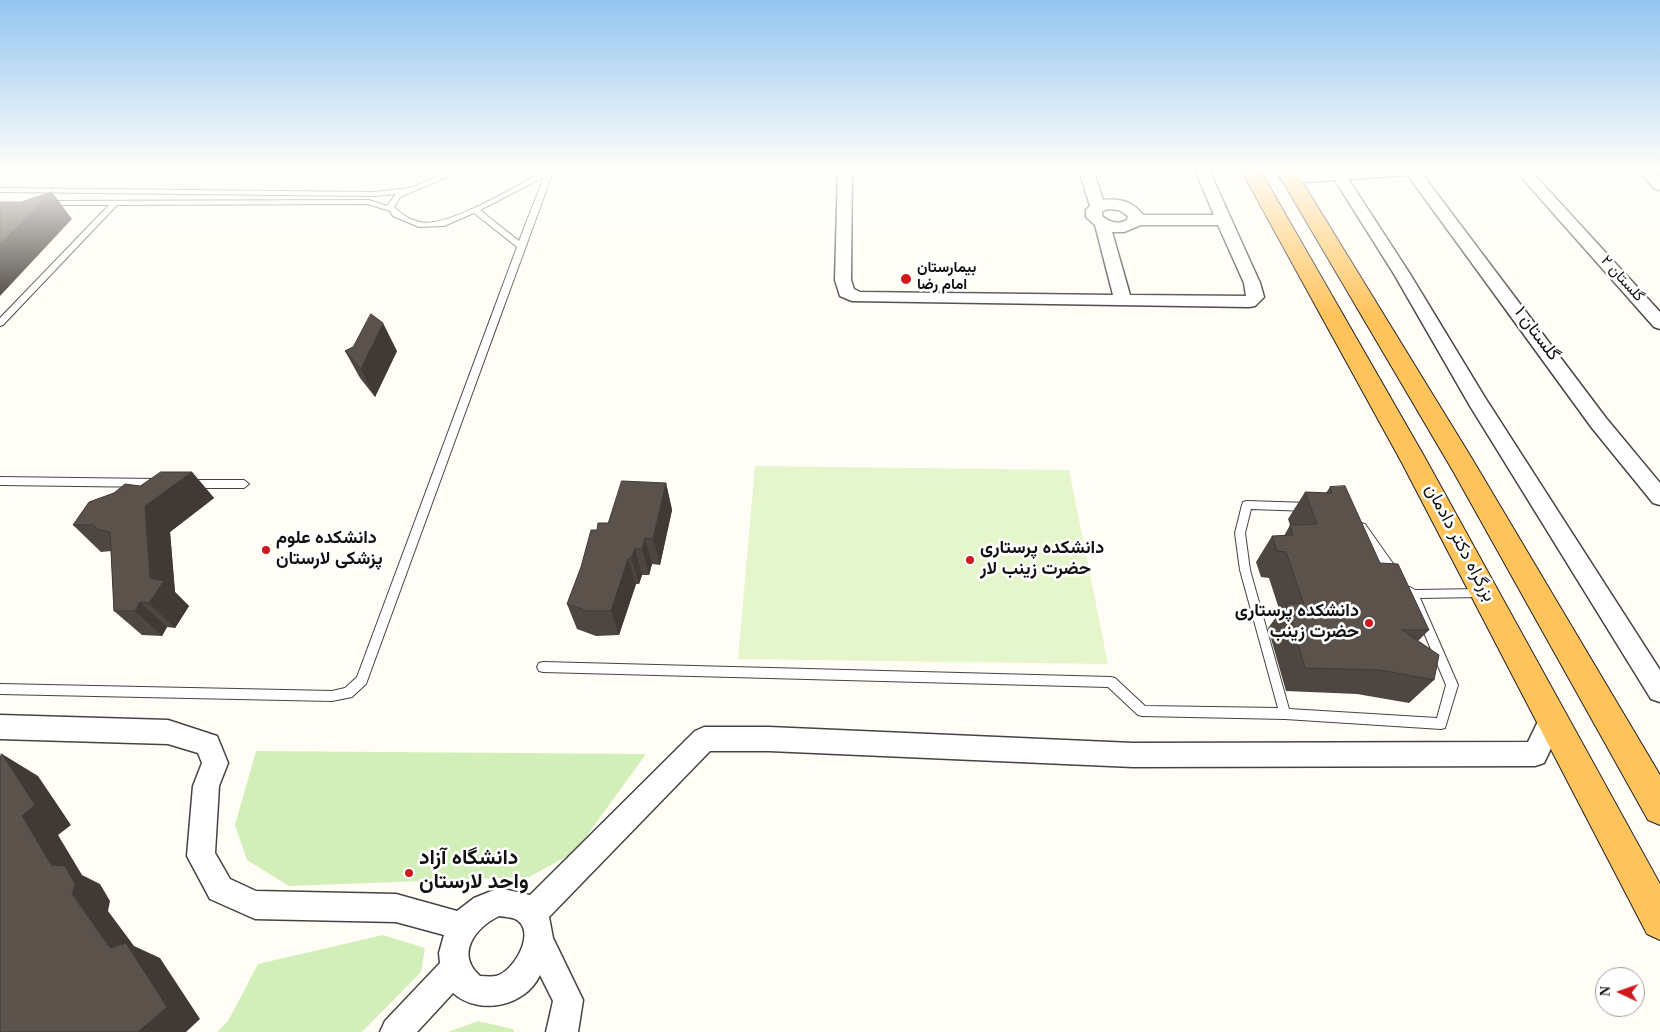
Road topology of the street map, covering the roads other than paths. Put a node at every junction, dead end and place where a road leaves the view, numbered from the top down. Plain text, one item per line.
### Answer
1 (100, 218) edge
2 (405, 218) edge
3 (455, 218) edge
4 (485, 218) edge
5 (532, 218) edge
6 (844, 218) edge
7 (1095, 218) edge
8 (1133, 218) edge
9 (1182, 218) edge
10 (1277, 218) edge
11 (1314, 218) edge
12 (1366, 218) edge
13 (1447, 218) edge
14 (1567, 218) edge
15 (1222, 220) joint
16 (1102, 224) junction
17 (521, 246) junction
18 (1123, 301) junction
19 (1656, 314) edge
20 (0, 323) edge
21 (1415, 463) junction
22 (1462, 464) junction
23 (0, 481) edge
24 (244, 484) dead end
25 (1660, 497) edge
26 (1317, 507) edge
27 (1352, 515) edge
28 (1485, 593) junction
29 (1413, 594) junction
30 (543, 667) dead end
31 (0, 689) edge
32 (1660, 691) edge
33 (1285, 714) junction
34 (1552, 718) junction
35 (0, 727) edge
36 (1660, 808) edge
37 (1660, 921) edge
38 (463, 926) junction
39 (536, 927) junction
40 (455, 968) junction
41 (396, 1032) edge
42 (562, 1032) edge

1 - 20 lane
2 - 3 lane
4 - 17 lane
5 - 17 lane
6 - 18 street
7 - 16 street
8 - 16 street
9 - 15 street
10 - 21 highway, بزرگراه دکتر دادمان
11 - 22 highway
12 - 32 street
13 - 25 street, گلستان ۱
14 - 19 street, گلستان ۲
15 - 18 street
16 - 18 street
17 - 31 lane
21 - 22 highway
21 - 28 highway, بزرگراه دکتر دادمان
22 - 36 highway
23 - 24 lane
26 - 33 lane
27 - 29 lane
28 - 29 lane
28 - 34 highway, بزرگراه دکتر دادمان
29 - 33 lane
30 - 33 lane
34 - 37 highway, بزرگراه دکتر دادمان
34 - 39 street
35 - 38 street
38 - 39 street
38 - 40 street
39 - 40 street
39 - 42 street
40 - 41 street

